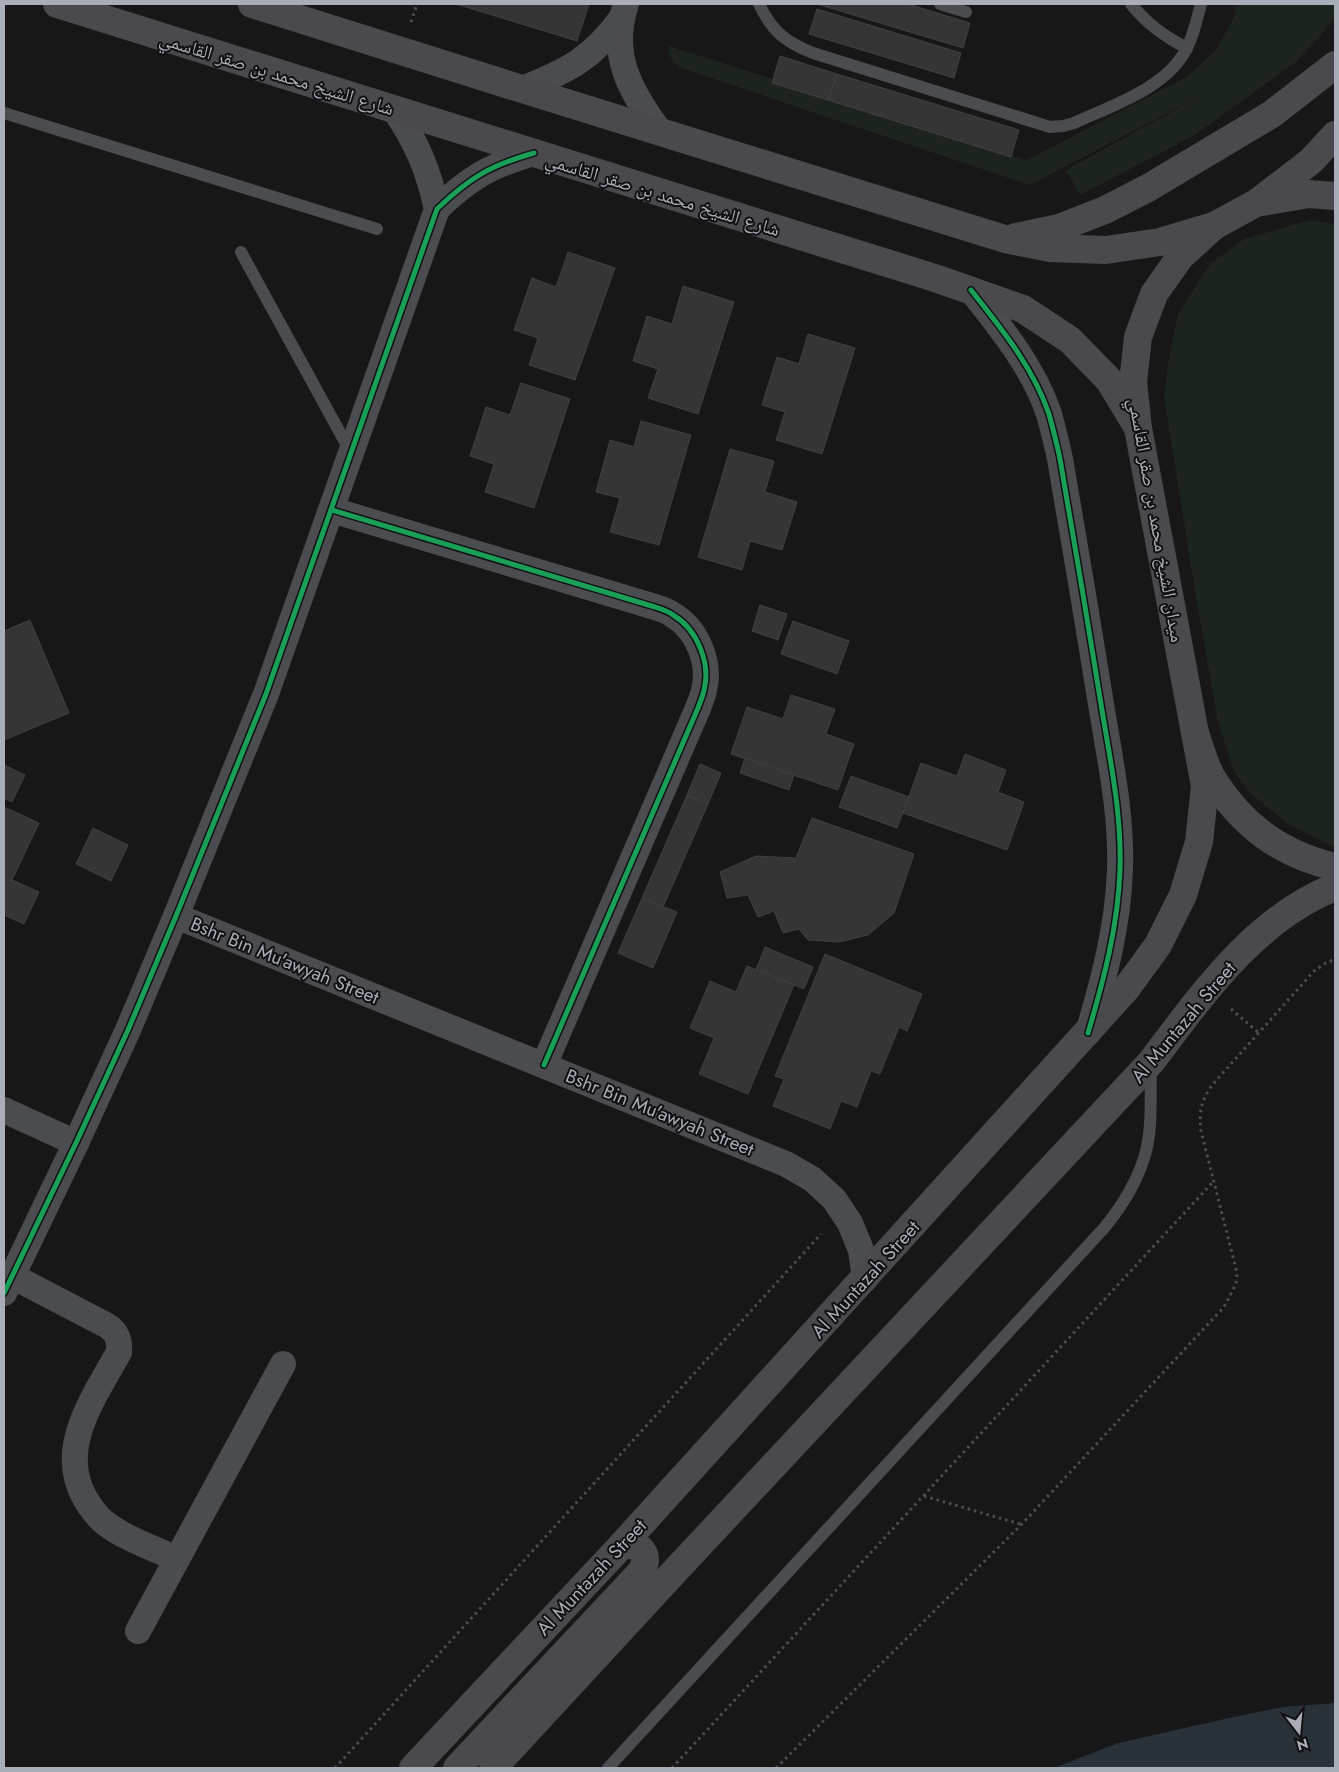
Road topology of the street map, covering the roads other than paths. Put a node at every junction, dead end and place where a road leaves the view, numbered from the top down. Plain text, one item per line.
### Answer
1 (57, 4) edge
2 (252, 4) edge
3 (294, 4) edge
4 (759, 4) edge
5 (940, 4) edge
6 (1131, 4) edge
7 (1201, 4) edge
8 (623, 11) edge
9 (966, 12) dead end
10 (324, 26) junction
11 (1187, 48) junction
12 (1335, 65) edge
13 (522, 90) junction
14 (394, 110) junction
15 (4, 114) edge
16 (660, 132) junction
17 (1335, 135) edge
18 (534, 154) junction
19 (1335, 196) edge
20 (1256, 203) junction
21 (438, 209) junction
22 (1214, 226) junction
23 (377, 229) dead end
24 (1005, 239) junction
25 (241, 252) dead end
26 (971, 290) junction
27 (1138, 428) junction
28 (352, 453) junction
29 (332, 510) junction
30 (1195, 733) junction
31 (1335, 867) edge
32 (1335, 887) edge
33 (176, 916) junction
34 (1088, 1033) junction
35 (1151, 1062) junction
36 (544, 1064) junction
37 (4, 1110) edge
38 (76, 1143) junction
39 (865, 1279) junction
40 (8, 1284) edge
41 (283, 1364) dead end
42 (622, 1545) junction
43 (177, 1559) junction
44 (138, 1631) dead end
45 (413, 1768) edge
46 (457, 1768) edge
47 (493, 1768) edge
48 (608, 1768) edge

1 - 14 main road, شارع الشيخ محمد بن صقر القاسمي
2 - 10 main road
3 - 10 street
4 - 11 lane
5 - 9 lane
6 - 11 lane
7 - 11 lane
8 - 13 street
8 - 16 street
10 - 13 main road
12 - 24 main road
13 - 16 main road
14 - 18 main road, شارع الشيخ محمد بن صقر القاسمي
14 - 21 street
15 - 23 lane
16 - 24 main road
17 - 20 main road
18 - 21 street
18 - 26 main road, شارع الشيخ محمد بن صقر القاسمي
19 - 20 main road, ميدان الشيخ محمد بن صقر القاسمي
20 - 22 main road, ميدان الشيخ محمد بن صقر القاسمي
21 - 28 street
22 - 24 main road
22 - 27 main road, ميدان الشيخ محمد بن صقر القاسمي
25 - 28 lane
26 - 27 main road, شارع الشيخ محمد بن صقر القاسمي
26 - 34 street
27 - 30 main road, ميدان الشيخ محمد بن صقر القاسمي
28 - 29 street
29 - 33 street
29 - 36 street
30 - 31 main road, ميدان الشيخ محمد بن صقر القاسمي
30 - 34 main road, Al Muntazah Street
32 - 35 main road, Al Muntazah Street
33 - 36 street, Bshr Bin Mu'awyah Street
33 - 38 street
34 - 39 main road, Al Muntazah Street
35 - 47 main road, Al Muntazah Street
35 - 48 lane
36 - 39 street, Bshr Bin Mu'awyah Street
37 - 38 street
38 - 40 street
39 - 42 main road, Al Muntazah Street
40 - 43 street
41 - 43 street
42 - 45 main road, Al Muntazah Street
42 - 46 main road
43 - 44 street

